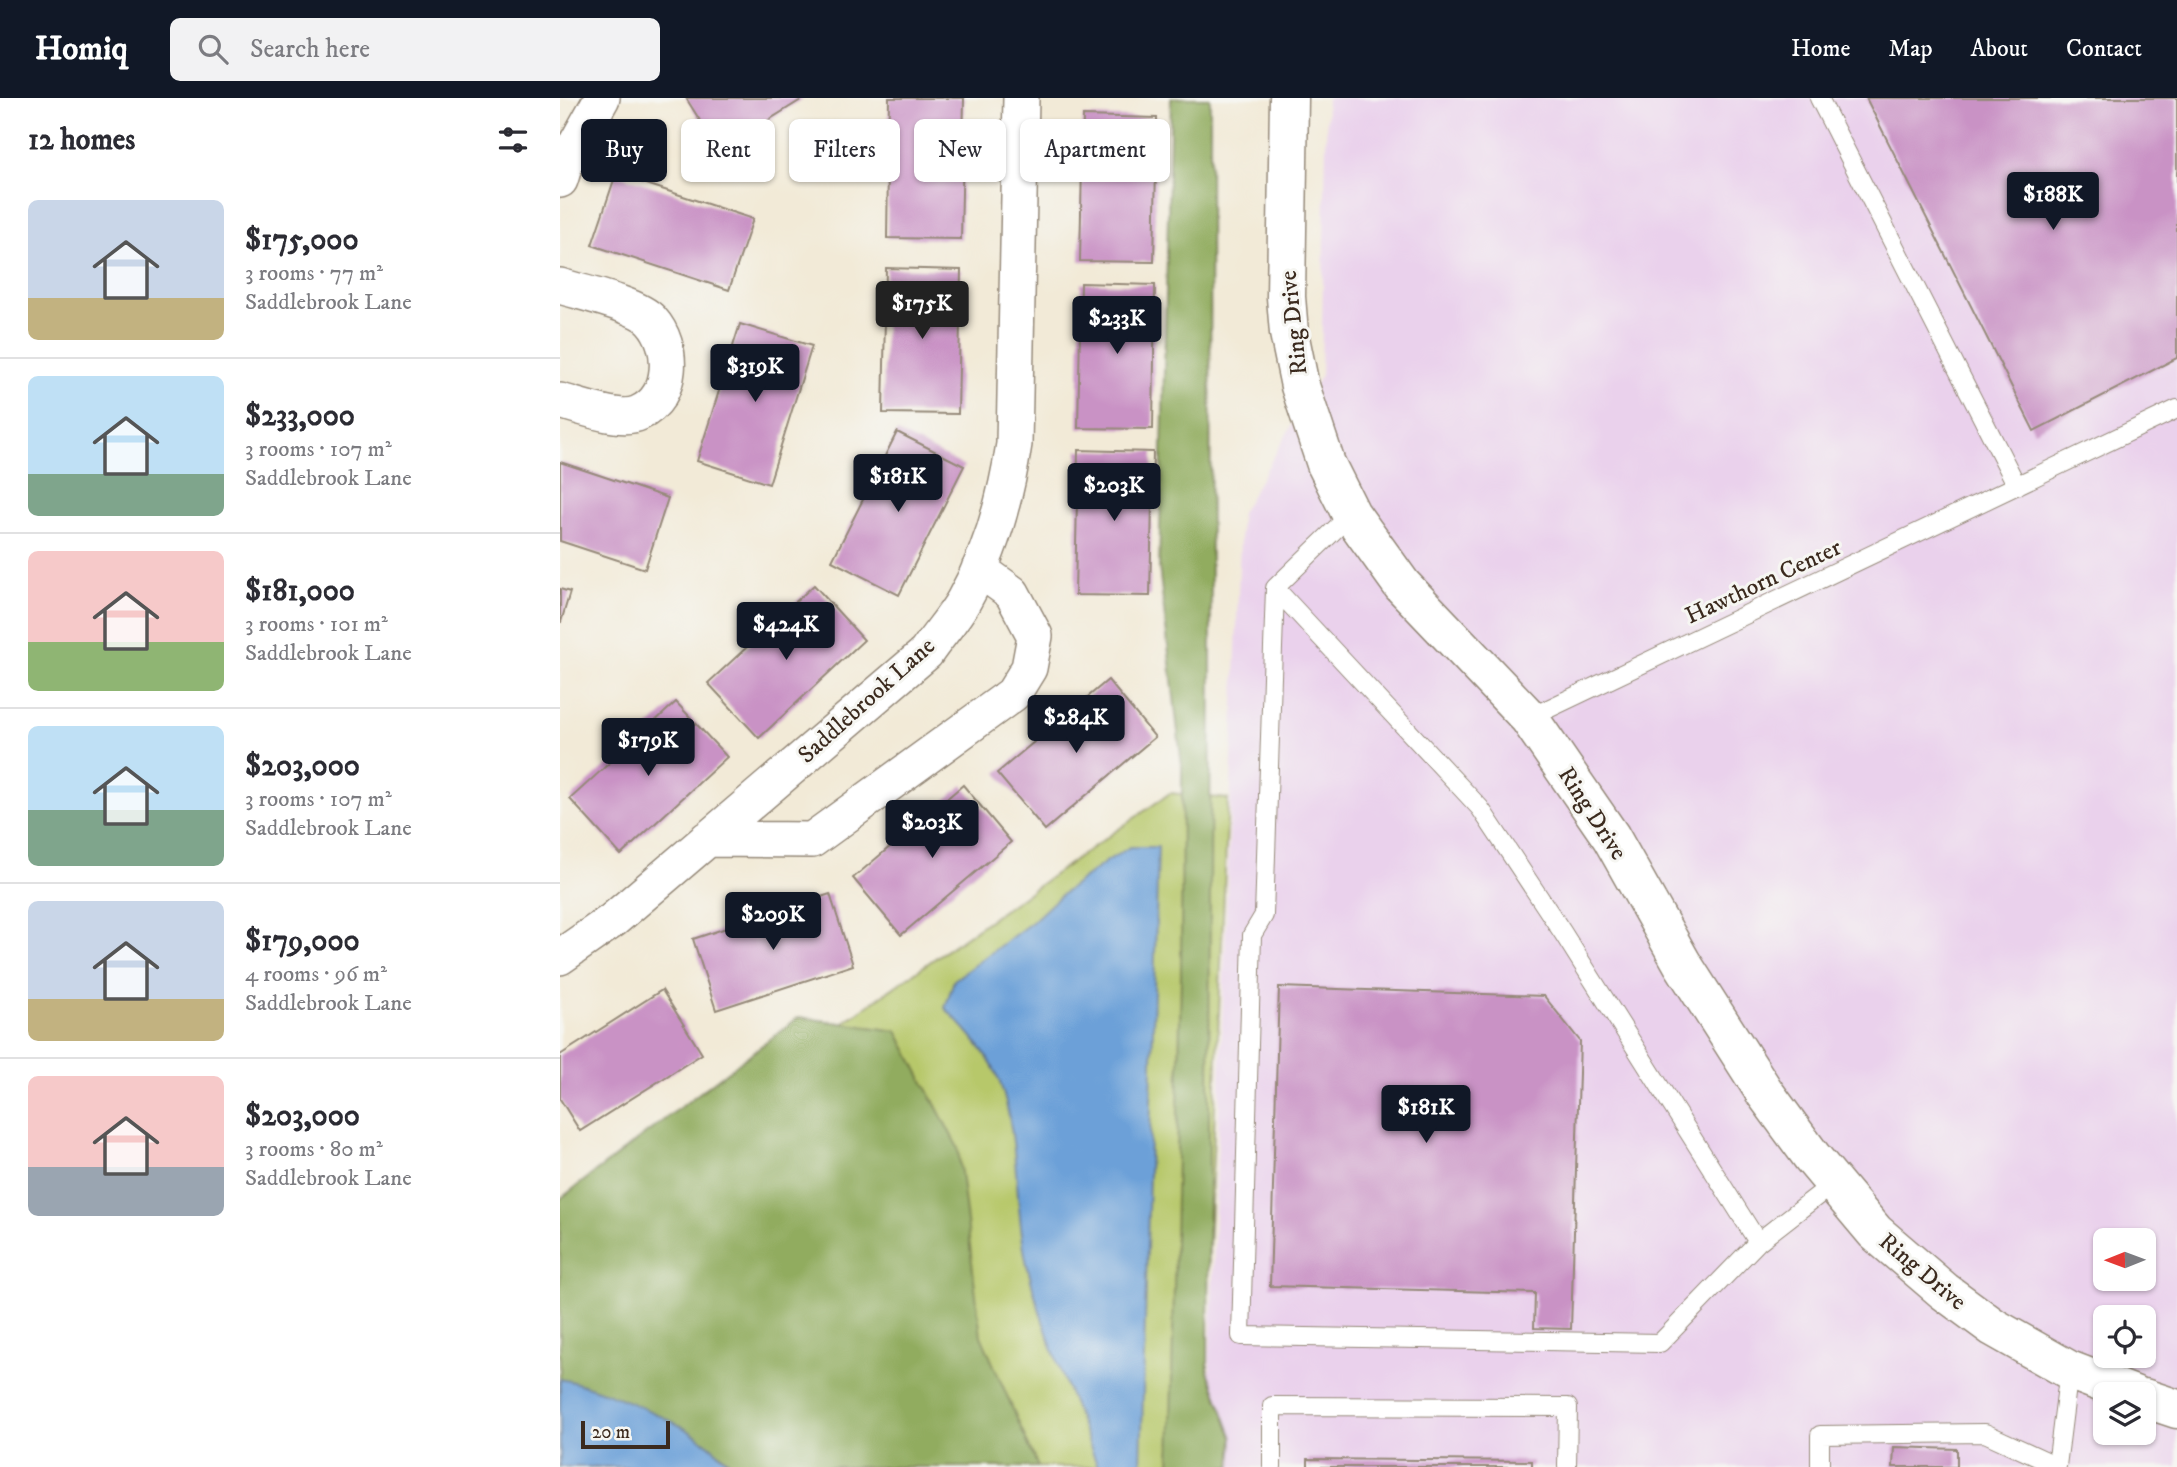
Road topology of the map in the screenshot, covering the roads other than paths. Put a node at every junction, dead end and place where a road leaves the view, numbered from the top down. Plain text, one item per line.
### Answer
1 (602, 98) edge
2 (1021, 98) edge
3 (1289, 98) edge
4 (1819, 98) edge
5 (560, 180) edge
6 (560, 286) edge
7 (560, 401) edge
8 (2177, 409) edge
9 (2017, 486) junction
10 (1351, 514) junction
11 (979, 569) junction
12 (1275, 588) junction
13 (1529, 718) junction
14 (707, 839) junction
15 (560, 957) edge
16 (1834, 1183) junction
17 (1758, 1242) junction
18 (2069, 1370) junction
19 (2100, 1382) edge
20 (2156, 1402) edge
21 (2177, 1409) edge
22 (1272, 1467) edge
23 (1567, 1467) edge
24 (1820, 1467) edge

1 - 5 street
2 - 11 street, Saddlebrook Lane
3 - 10 street, Ring Drive
4 - 9 lane
6 - 7 street
8 - 9 lane, Hawthorn Center
9 - 13 lane, Hawthorn Center
10 - 12 lane
10 - 13 street, Ring Drive
11 - 14 street, Saddlebrook Lane
11 - 14 street
12 - 17 lane
12 - 17 lane
13 - 16 street, Ring Drive
14 - 15 street, Saddlebrook Lane
16 - 17 lane
16 - 18 street, Ring Drive
18 - 19 street, Ring Drive
18 - 24 lane
20 - 21 street
22 - 23 lane

